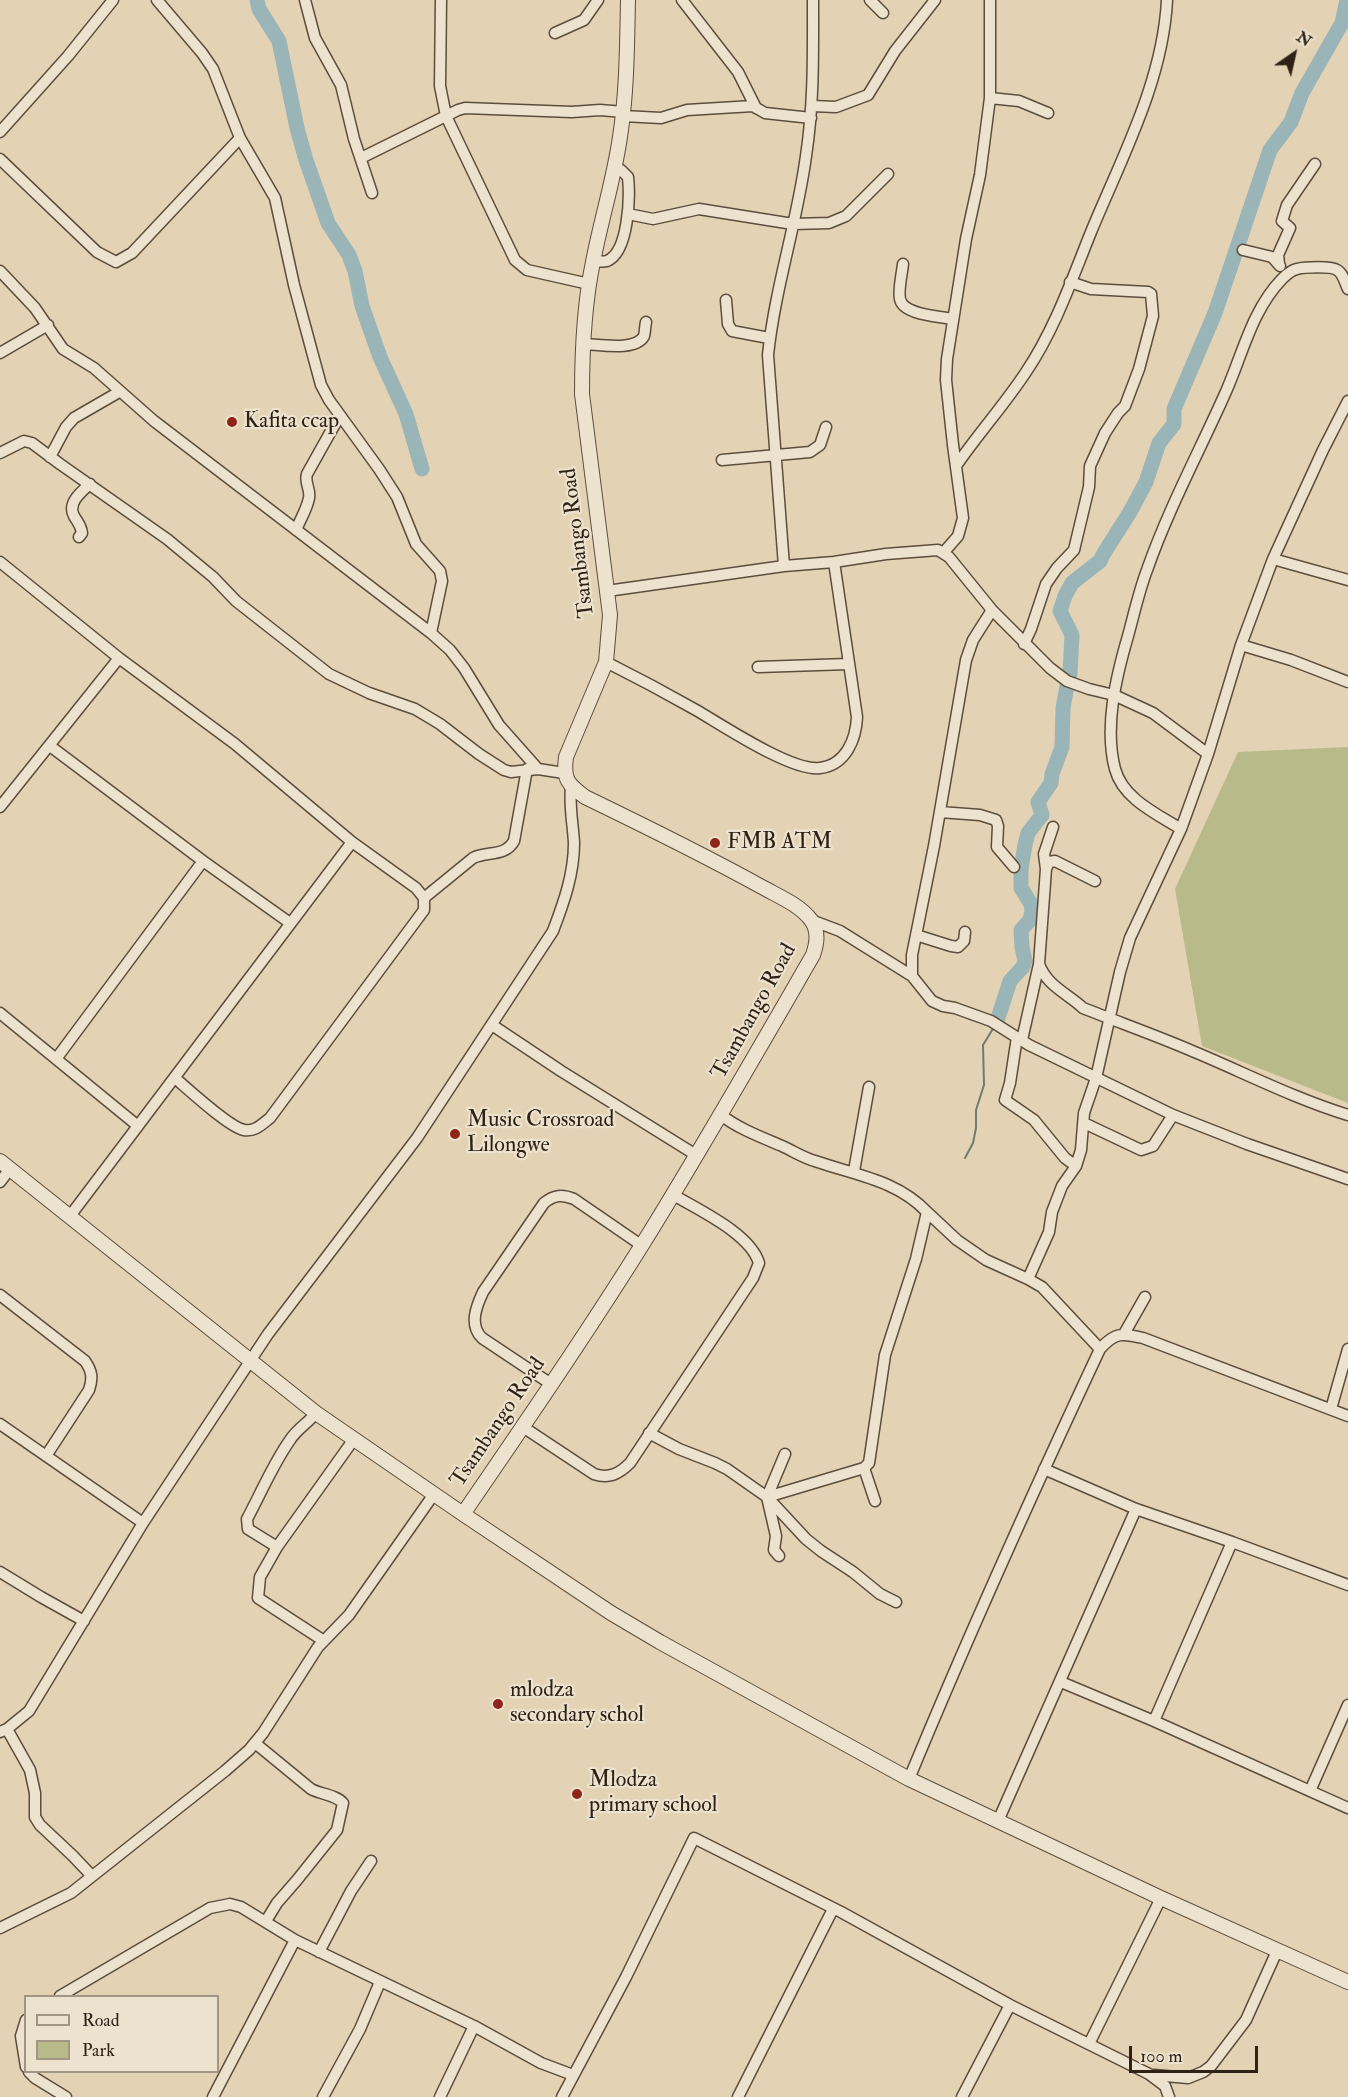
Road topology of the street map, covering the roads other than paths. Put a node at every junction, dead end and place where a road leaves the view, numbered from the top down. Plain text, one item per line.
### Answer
1 (113, 0) edge
2 (157, 0) edge
3 (305, 0) edge
4 (441, 0) edge
5 (598, 0) edge
6 (627, 0) edge
7 (682, 0) edge
8 (813, 0) edge
9 (870, 0) edge
10 (935, 0) edge
11 (990, 0) edge
12 (1167, 0) edge
13 (883, 13) dead end
14 (555, 33) dead end
15 (990, 98) junction
16 (812, 106) junction
17 (756, 108) junction
18 (1048, 113) dead end
19 (623, 114) junction
20 (446, 116) junction
21 (811, 118) junction
22 (0, 132) edge
23 (240, 138) junction
24 (360, 158) junction
25 (0, 159) edge
26 (1315, 164) dead end
27 (614, 168) junction
28 (888, 174) dead end
29 (372, 193) dead end
30 (628, 214) junction
31 (793, 224) junction
32 (1243, 250) dead end
33 (593, 261) junction
34 (1279, 263) junction
35 (903, 264) dead end
36 (0, 271) edge
37 (1281, 281) junction
38 (1070, 282) junction
39 (589, 284) junction
40 (1348, 289) edge
41 (726, 300) dead end
42 (952, 319) junction
43 (646, 322) dead end
44 (48, 325) junction
45 (770, 338) junction
46 (583, 344) junction
47 (0, 353) edge
48 (119, 392) junction
49 (1348, 401) edge
50 (340, 416) junction
51 (826, 427) dead end
52 (0, 453) edge
53 (775, 455) junction
54 (50, 457) junction
55 (722, 460) dead end
56 (956, 466) junction
57 (90, 484) junction
58 (296, 530) junction
59 (79, 537) dead end
60 (944, 552) junction
61 (1273, 559) junction
62 (0, 562) edge
63 (834, 562) junction
64 (784, 566) junction
65 (1348, 580) edge
66 (607, 591) junction
67 (992, 610) junction
68 (431, 633) junction
69 (1024, 644) junction
70 (1241, 645) junction
71 (119, 658) junction
72 (606, 662) junction
73 (848, 664) junction
74 (758, 667) dead end
75 (1348, 682) edge
76 (1114, 695) junction
77 (50, 746) junction
78 (1208, 754) junction
79 (532, 769) junction
80 (564, 773) junction
81 (571, 787) junction
82 (0, 807) edge
83 (940, 813) junction
84 (1053, 828) dead end
85 (1181, 829) junction
86 (352, 842) junction
87 (203, 861) junction
88 (1014, 867) dead end
89 (1046, 869) junction
90 (1095, 881) dead end
91 (424, 898) junction
92 (811, 920) junction
93 (290, 922) junction
94 (966, 932) dead end
95 (916, 935) junction
96 (1039, 964) junction
97 (912, 976) junction
98 (0, 1014) edge
99 (1109, 1018) junction
100 (492, 1025) junction
101 (1019, 1039) junction
102 (56, 1059) junction
103 (175, 1078) junction
104 (1096, 1078) junction
105 (869, 1087) dead end
106 (1173, 1114) junction
107 (721, 1115) junction
108 (1348, 1115) edge
109 (1084, 1123) junction
110 (138, 1126) junction
111 (696, 1155) junction
112 (5, 1165) edge
113 (1076, 1166) junction
114 (854, 1171) junction
115 (1348, 1179) edge
116 (0, 1182) edge
117 (672, 1194) junction
118 (927, 1212) junction
119 (70, 1216) junction
120 (641, 1245) junction
121 (1028, 1279) junction
122 (0, 1295) edge
123 (1145, 1297) dead end
124 (1124, 1334) junction
125 (1100, 1349) junction
126 (1348, 1349) edge
127 (250, 1362) junction
128 (551, 1384) junction
129 (1331, 1409) junction
130 (316, 1413) junction
131 (1348, 1416) edge
132 (0, 1424) edge
133 (523, 1427) junction
134 (649, 1433) junction
135 (354, 1439) junction
136 (785, 1454) dead end
137 (46, 1456) junction
138 (864, 1468) junction
139 (1044, 1469) junction
140 (434, 1494) junction
141 (767, 1497) junction
142 (875, 1501) dead end
143 (1136, 1509) junction
144 (463, 1514) junction
145 (143, 1523) junction
146 (1232, 1542) junction
147 (277, 1546) junction
148 (779, 1556) dead end
149 (0, 1572) edge
150 (1348, 1585) edge
151 (896, 1602) dead end
152 (84, 1621) junction
153 (324, 1641) junction
154 (1060, 1682) junction
155 (1348, 1705) edge
156 (1154, 1721) junction
157 (4, 1731) edge
158 (255, 1743) junction
159 (909, 1779) junction
160 (1310, 1791) junction
161 (1348, 1808) edge
162 (998, 1821) junction
163 (371, 1861) dead end
164 (92, 1875) junction
165 (1161, 1898) junction
166 (833, 1909) junction
167 (266, 1922) junction
168 (0, 1928) edge
169 (295, 1940) junction
170 (1277, 1951) junction
171 (319, 1952) junction
172 (380, 1982) junction
173 (1348, 1982) edge
174 (62, 1995) edge
175 (1010, 2005) junction
176 (24, 2026) edge
177 (474, 2026) junction
178 (1089, 2044) junction
179 (24, 2055) edge
180 (29, 2073) edge
181 (1149, 2074) junction
182 (573, 2075) junction
183 (66, 2097) edge
184 (213, 2097) edge
185 (323, 2097) edge
186 (440, 2097) edge
187 (562, 2097) edge
188 (738, 2097) edge
189 (963, 2097) edge
190 (1169, 2097) edge

1 - 22 street
2 - 23 street
3 - 24 street
4 - 20 street
5 - 14 street
6 - 19 street, Tsambango Road
7 - 17 street
8 - 16 street
9 - 13 street
10 - 16 street
11 - 15 street
12 - 38 street
15 - 18 street
15 - 42 street
16 - 21 street
17 - 19 street
17 - 21 street
19 - 20 street
19 - 27 street, Tsambango Road
20 - 24 street
20 - 39 street
21 - 31 street
23 - 25 street
23 - 50 street
24 - 29 street
26 - 34 street
27 - 30 street
27 - 33 street, Tsambango Road
28 - 31 street
30 - 31 street
30 - 33 street
31 - 45 street
32 - 34 street
33 - 39 street, Tsambango Road
34 - 37 street
35 - 42 street
36 - 44 street
37 - 40 street
37 - 76 street
38 - 56 street
38 - 69 street
39 - 46 street, Tsambango Road
41 - 45 street
42 - 56 street
43 - 46 street
44 - 47 street
44 - 48 street
45 - 53 street
46 - 66 street, Tsambango Road
48 - 54 street
48 - 58 street
49 - 61 street
50 - 58 street
50 - 68 street
51 - 53 street
52 - 54 street
53 - 55 street
53 - 64 street
54 - 57 street
56 - 60 street
57 - 59 street
57 - 79 street
58 - 68 street
60 - 63 street
60 - 67 street
61 - 65 street
61 - 70 street
62 - 71 street
63 - 64 street
63 - 73 street
64 - 66 street
66 - 72 street, Tsambango Road
67 - 69 street
67 - 83 street
68 - 79 street
69 - 76 street
70 - 75 street
70 - 78 street
71 - 77 street
71 - 86 street
72 - 73 street
72 - 80 street, Tsambango Road
73 - 74 street
76 - 78 street
76 - 85 street
77 - 82 street
77 - 87 street
78 - 85 street
79 - 80 street
79 - 91 street
80 - 81 street
81 - 92 street, Tsambango Road
81 - 100 street
83 - 88 street
83 - 95 street
84 - 89 street
85 - 99 street
86 - 91 street
86 - 93 street
87 - 93 street
87 - 102 street
89 - 90 street
89 - 96 street
91 - 103 street
92 - 97 street
92 - 107 street, Tsambango Road
93 - 103 street
94 - 95 street
95 - 97 street
96 - 99 street
96 - 101 street
97 - 101 street
98 - 102 street
99 - 104 street
99 - 108 street
100 - 111 street
100 - 127 street
101 - 104 street
101 - 113 street
102 - 110 street
103 - 110 street
104 - 106 street
104 - 109 street
105 - 114 street
106 - 109 street
106 - 115 street
107 - 111 street, Tsambango Road
107 - 114 street
109 - 113 street
110 - 119 street
111 - 117 street, Tsambango Road
112 - 116 street
112 - 119 street
113 - 121 street
114 - 118 street
117 - 120 street, Tsambango Road
117 - 134 street
118 - 121 street
118 - 138 street
119 - 127 street
120 - 128 street, Tsambango Road
120 - 128 street
121 - 125 street
122 - 137 street
123 - 124 street
124 - 125 street
124 - 129 street
125 - 139 street
126 - 129 street
127 - 130 street
127 - 145 street
128 - 133 street, Tsambango Road
129 - 131 street
130 - 135 street
130 - 147 street
132 - 137 street
133 - 134 street
133 - 144 street, Tsambango Road
134 - 141 street
135 - 140 street
135 - 147 street
136 - 141 street
137 - 145 street
138 - 141 street
138 - 142 street
139 - 143 street
139 - 159 street
140 - 144 street
140 - 153 street
141 - 148 street
141 - 151 street
143 - 146 street
143 - 154 street
144 - 159 street
145 - 152 street
146 - 150 street
146 - 156 street
147 - 153 street
149 - 152 street
152 - 157 street
153 - 158 street
154 - 156 street
154 - 162 street
155 - 160 street
156 - 160 street
157 - 164 street
158 - 164 street
158 - 167 street
159 - 162 street
160 - 161 street
162 - 165 street
163 - 171 street
164 - 168 street
165 - 170 street
165 - 178 street
166 - 175 street
166 - 182 street
166 - 188 street
167 - 169 street
167 - 174 street
169 - 171 street
169 - 184 street
170 - 173 street
170 - 181 street
171 - 172 street
172 - 177 street
172 - 185 street
175 - 178 street
175 - 189 street
176 - 179 street
177 - 182 street
177 - 186 street
178 - 181 street
180 - 183 street
181 - 190 street
182 - 187 street

